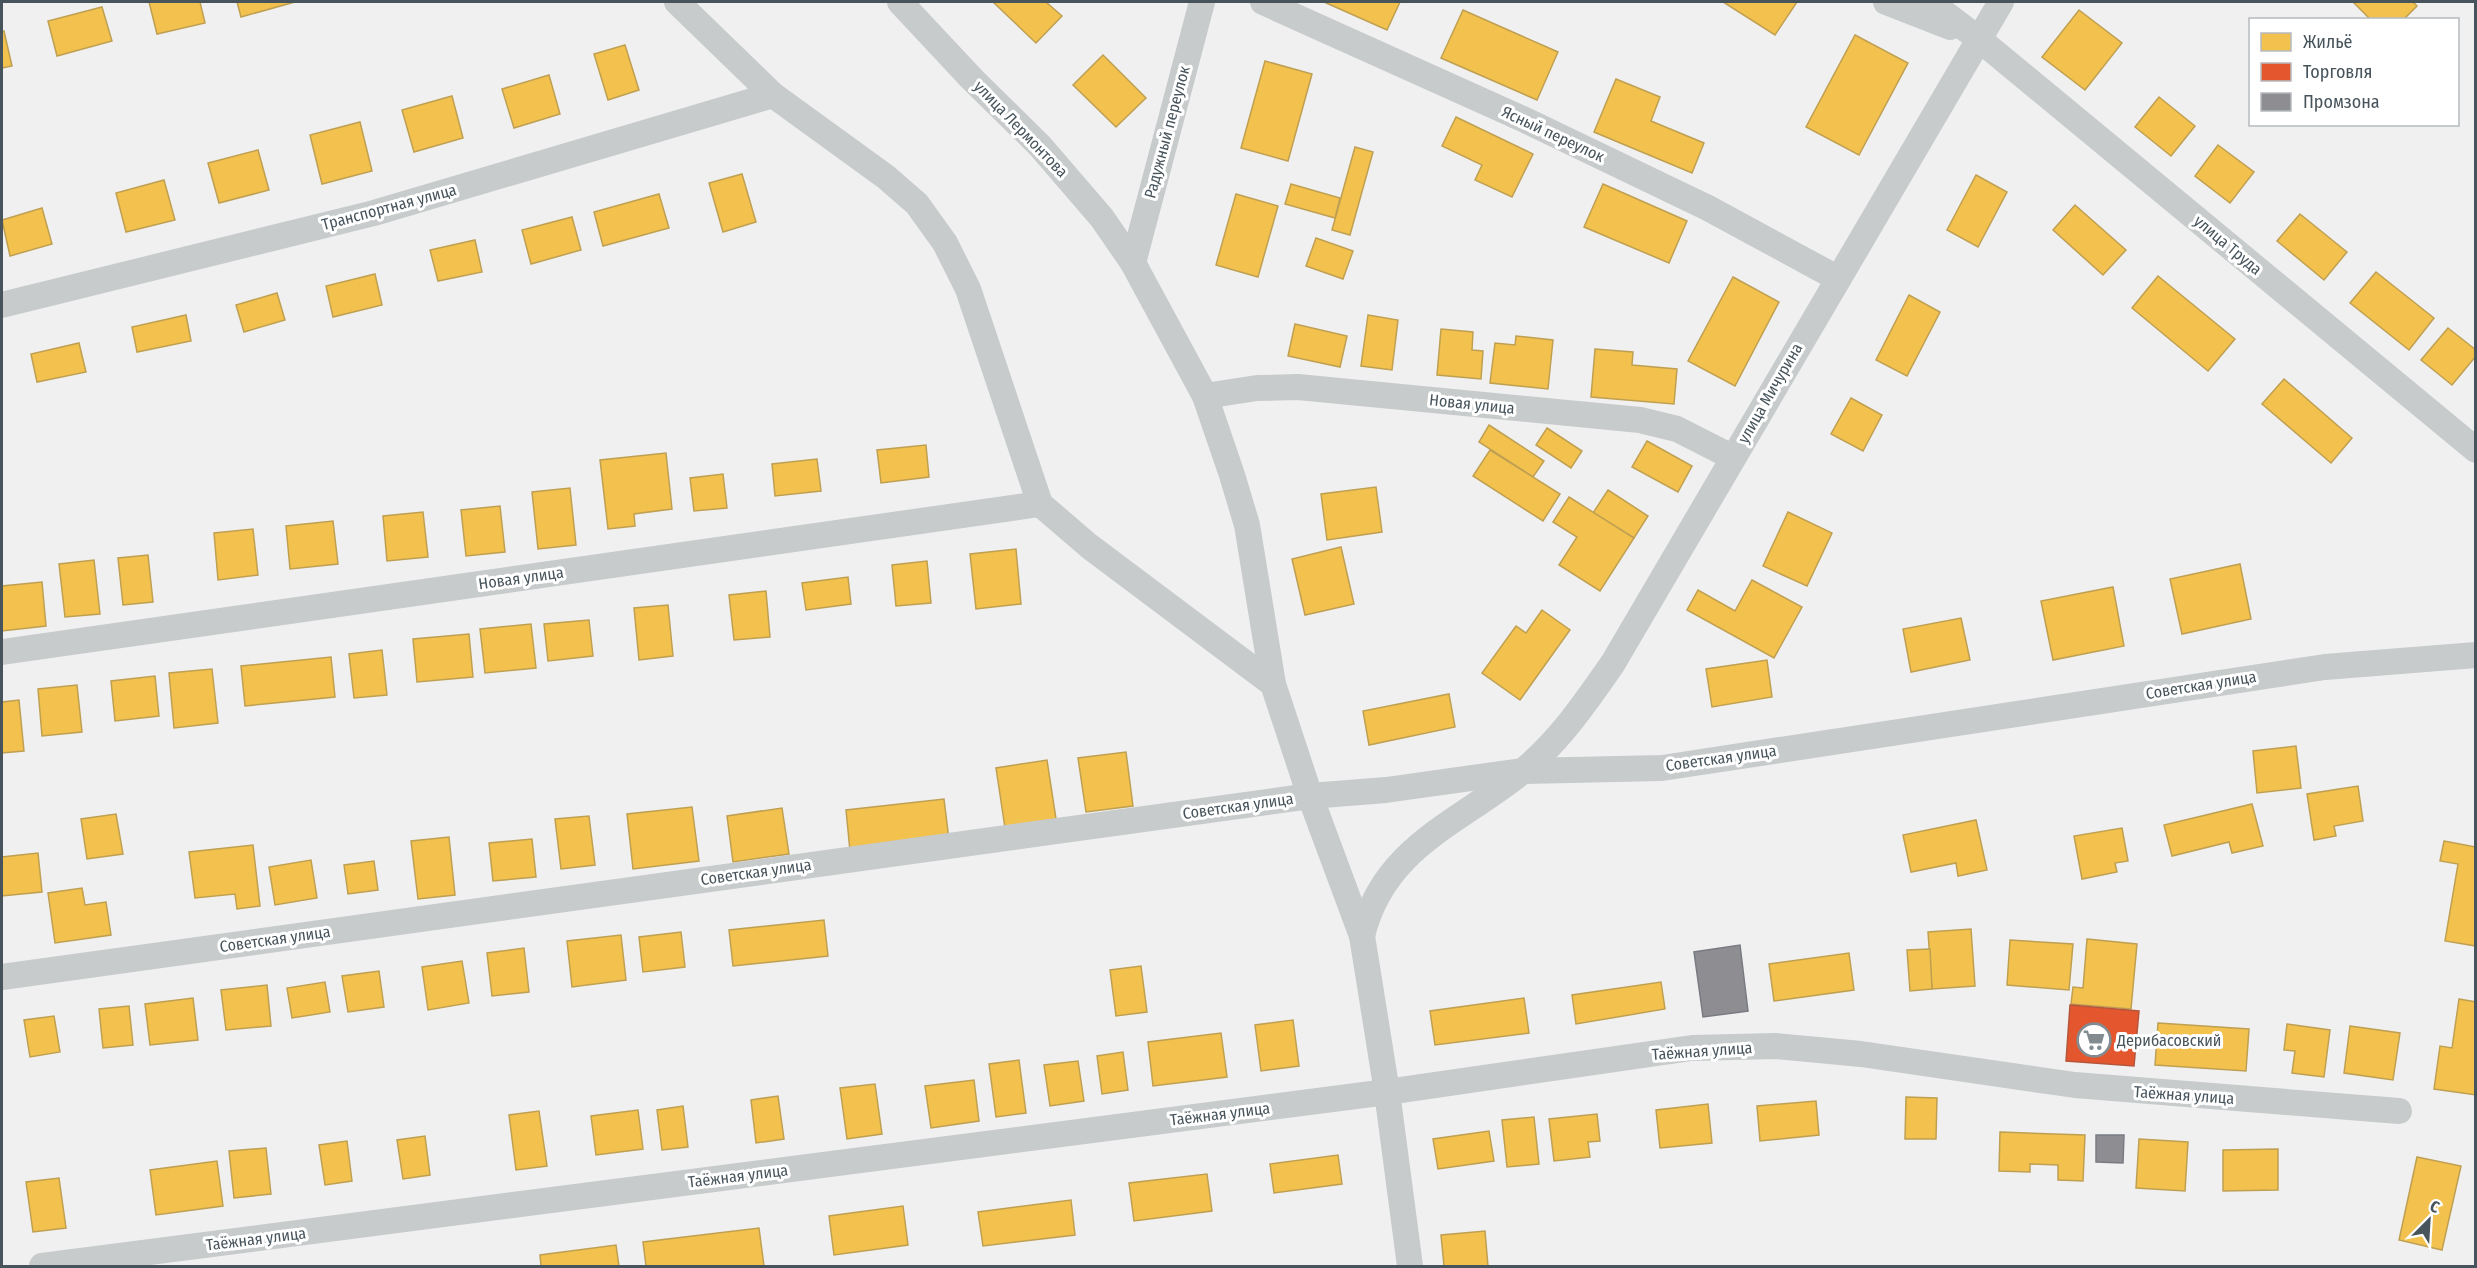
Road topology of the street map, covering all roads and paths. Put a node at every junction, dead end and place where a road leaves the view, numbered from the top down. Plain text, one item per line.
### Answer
1 (677, 2) edge
2 (900, 2) edge
3 (1202, 2) edge
4 (1263, 2) edge
5 (1886, 2) edge
6 (1930, 2) edge
7 (2001, 2) edge
8 (1980, 40) junction
9 (773, 95) junction
10 (1133, 263) junction
11 (1837, 278) junction
12 (2, 305) edge
13 (1205, 396) junction
14 (2475, 450) edge
15 (1732, 457) junction
16 (1040, 504) junction
17 (2, 652) edge
18 (2475, 655) edge
19 (1273, 684) junction
20 (1522, 771) junction
21 (1310, 796) junction
22 (1362, 936) junction
23 (2, 977) edge
24 (1387, 1092) junction
25 (2400, 1111) dead end
26 (42, 1266) edge
27 (1410, 1266) edge

1 - 9 street
2 - 10 street, улица Лермонтова
3 - 10 street, Радужный переулок
4 - 11 street, Ясный переулок
5 - 8 street, улица Труда
6 - 8 street, улица Труда
7 - 8 street, улица Мичурина
8 - 11 street, улица Мичурина
8 - 14 street, улица Труда
9 - 12 street, Транспортная улица
9 - 16 street
10 - 13 street, улица Лермонтова
11 - 15 street, улица Мичурина
13 - 15 street, Новая улица
13 - 19 street, улица Лермонтова
15 - 20 street, улица Мичурина
16 - 17 street, Новая улица
16 - 19 street
18 - 20 street, Советская улица
19 - 21 street, улица Лермонтова
20 - 21 street, Советская улица
20 - 22 street, улица Мичурина
21 - 22 street, улица Лермонтова
21 - 23 street, Советская улица
22 - 24 street
24 - 25 street, Таёжная улица
24 - 26 street, Таёжная улица
24 - 27 street

